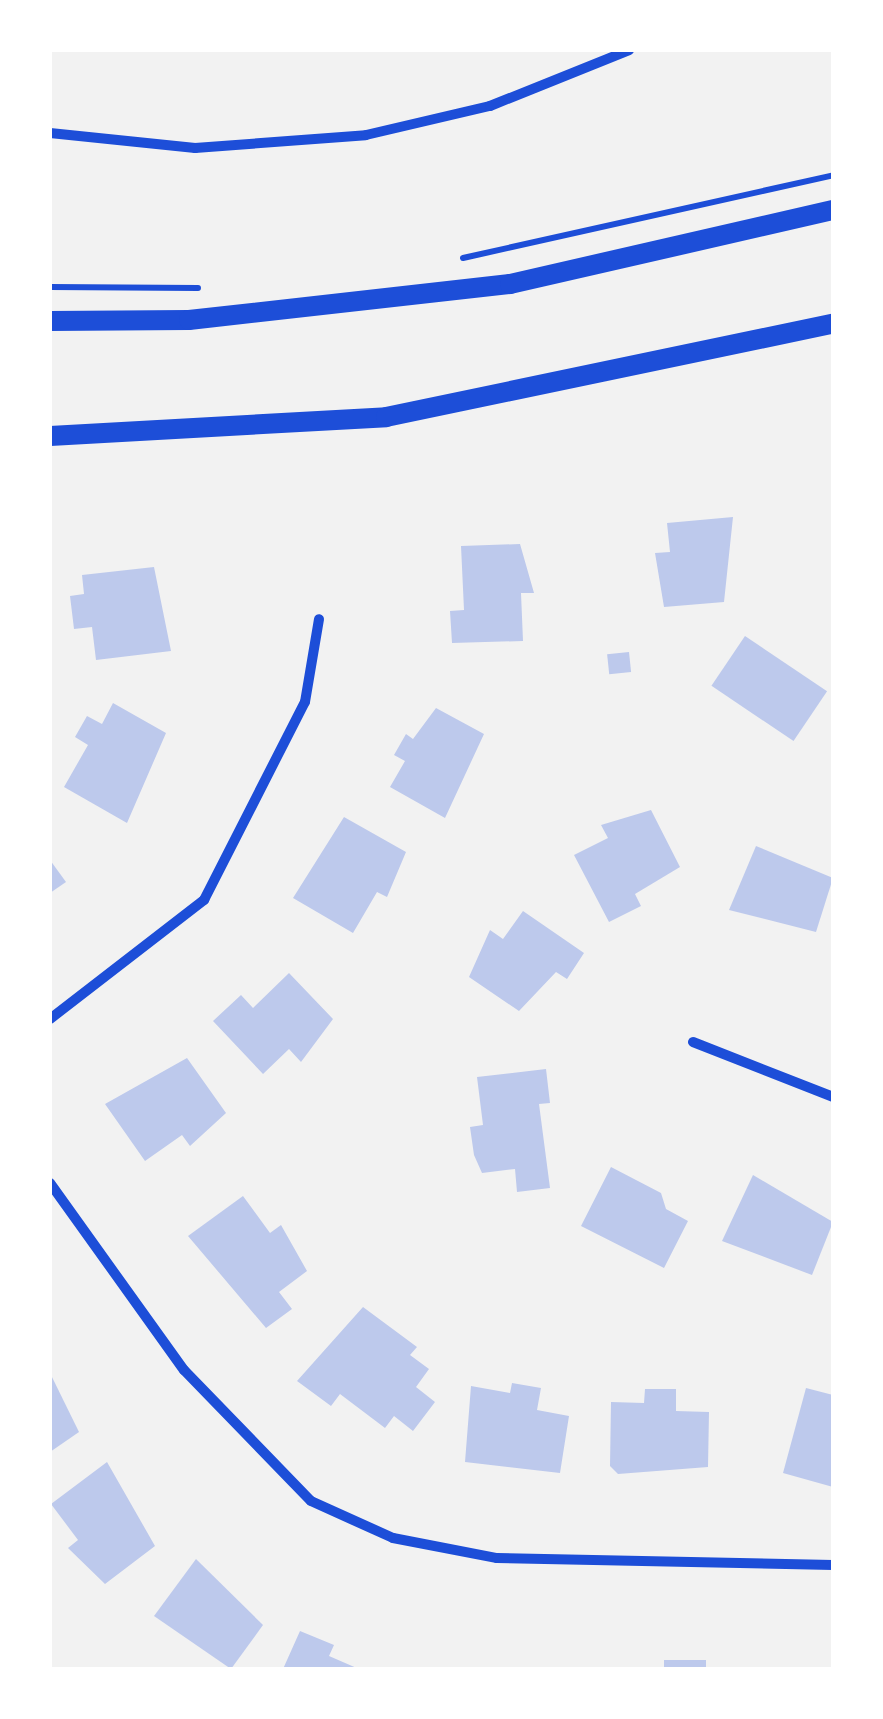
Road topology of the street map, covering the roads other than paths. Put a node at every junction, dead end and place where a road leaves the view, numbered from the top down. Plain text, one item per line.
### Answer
1 (629, 50) edge
2 (50, 133) edge
3 (833, 210) edge
4 (50, 321) edge
5 (833, 324) edge
6 (50, 436) edge
7 (320, 619) dead end
8 (50, 1019) edge
9 (693, 1042) dead end
10 (833, 1097) edge
11 (50, 1184) edge
12 (833, 1565) edge

1 - 2 street
3 - 4 main road
5 - 6 main road
7 - 8 street
9 - 10 street
11 - 12 street

